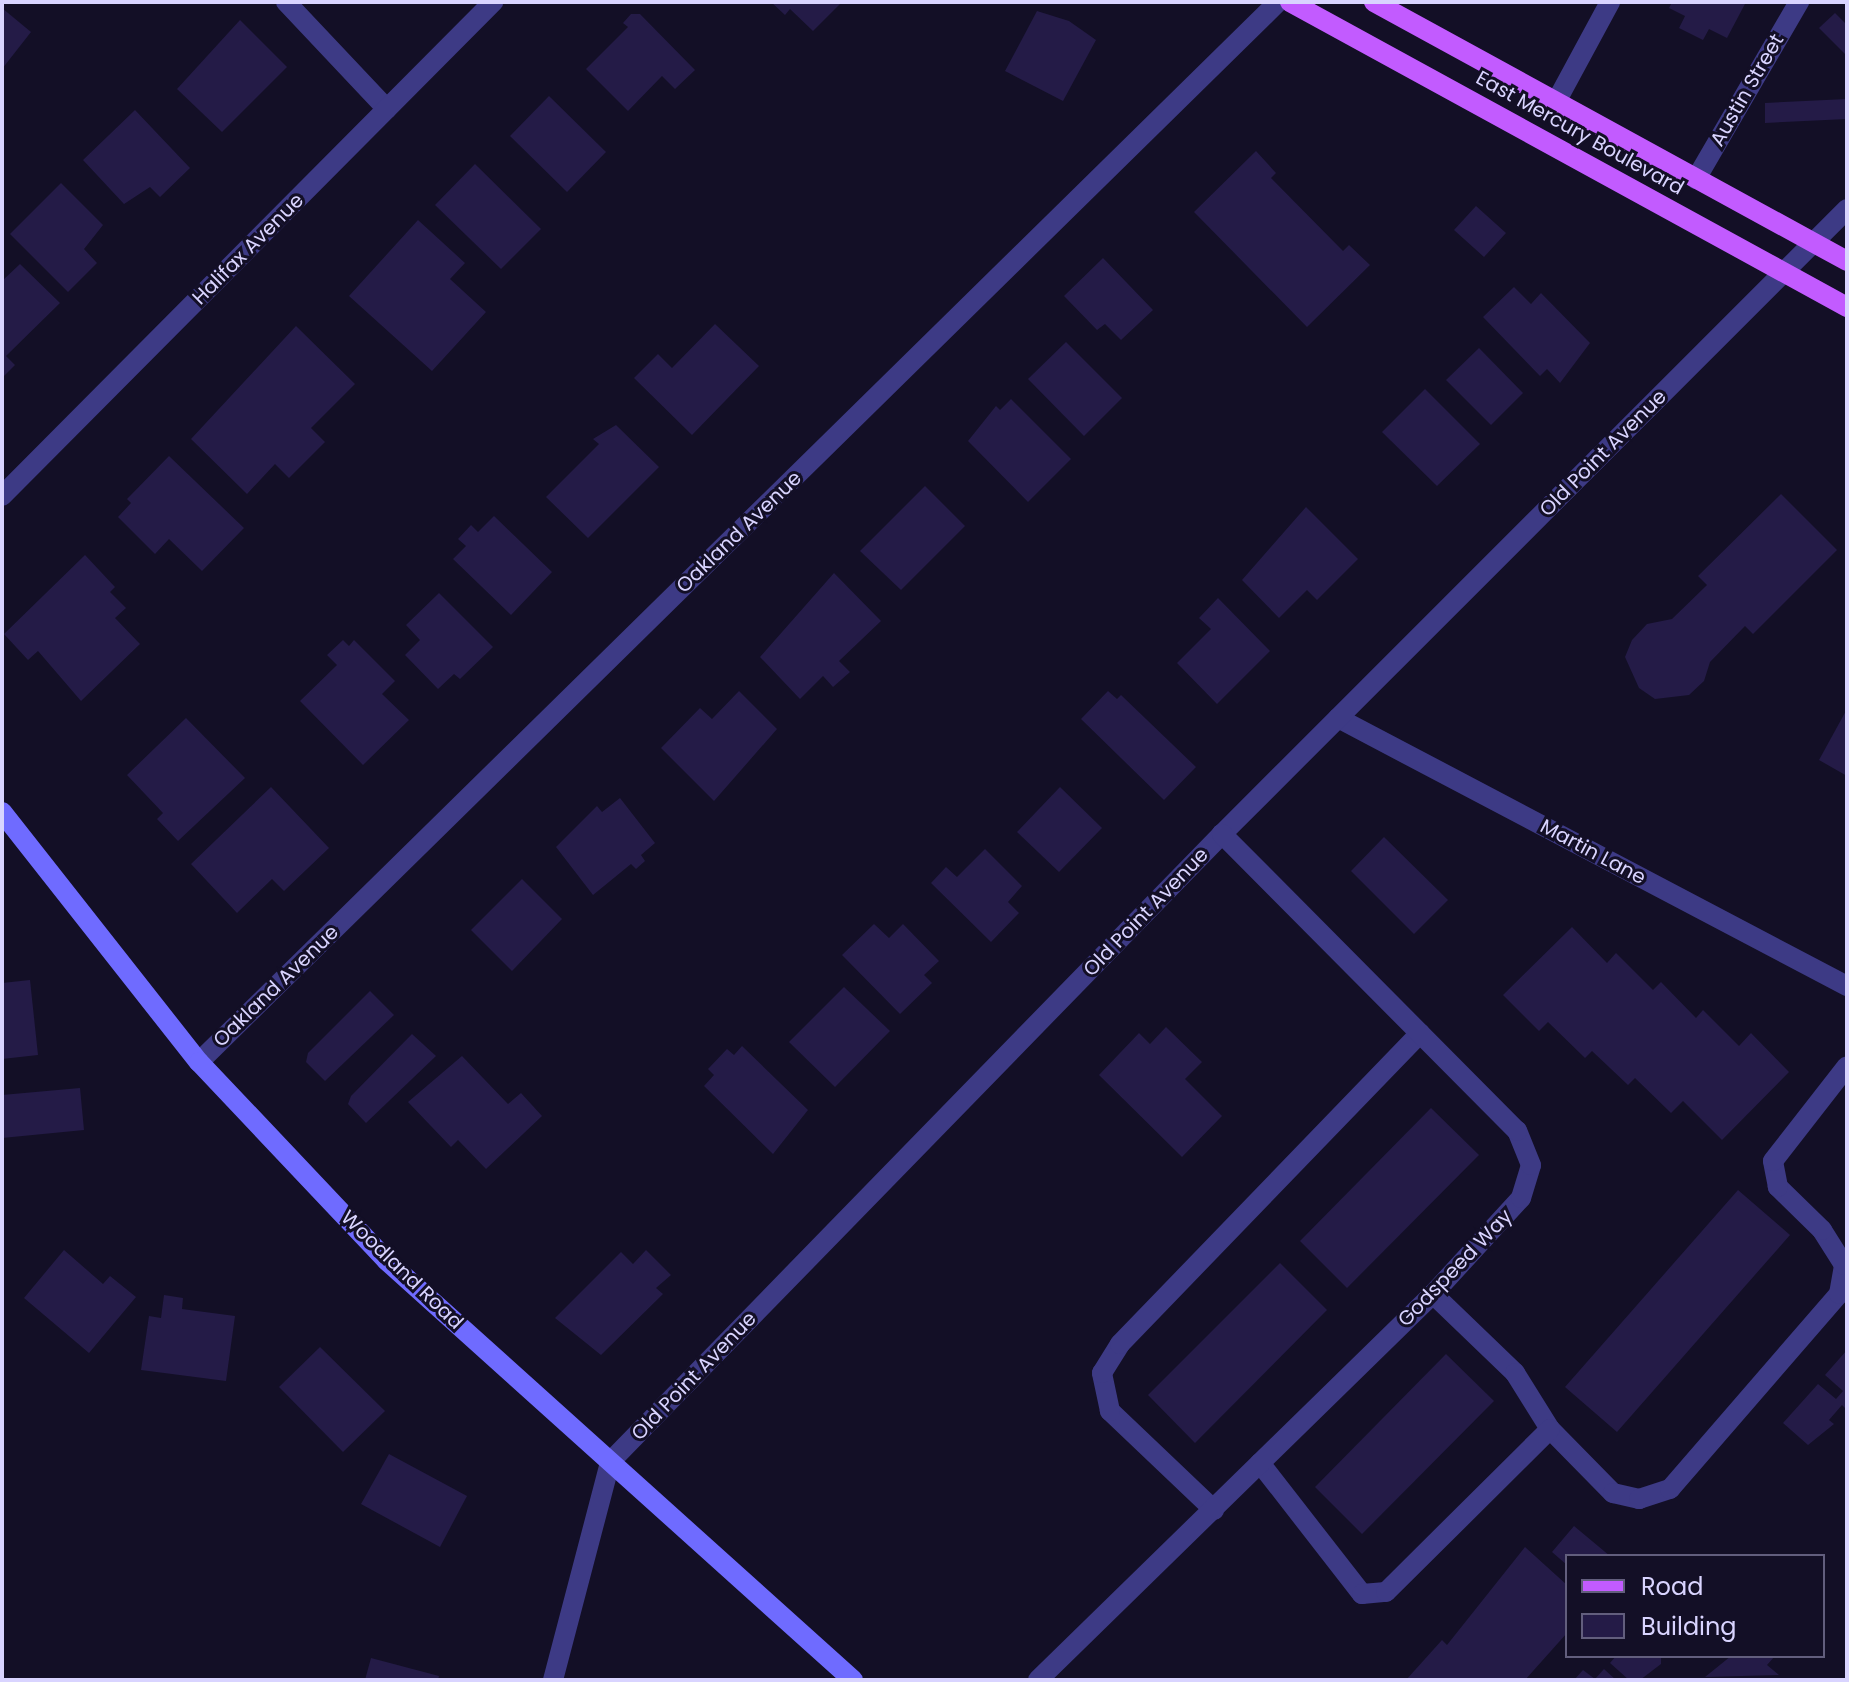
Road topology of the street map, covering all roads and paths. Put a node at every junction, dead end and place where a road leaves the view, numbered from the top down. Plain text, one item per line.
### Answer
1 (286, 2) edge
2 (493, 2) edge
3 (1278, 2) edge
4 (1290, 2) edge
5 (1374, 2) edge
6 (1610, 2) edge
7 (1799, 2) edge
8 (1556, 102) junction
9 (387, 109) junction
10 (1696, 179) junction
11 (1847, 209) edge
12 (1814, 242) junction
13 (1847, 261) edge
14 (1785, 272) junction
15 (1847, 307) edge
16 (2, 496) edge
17 (1338, 718) junction
18 (2, 812) edge
19 (1222, 834) junction
20 (1847, 986) edge
21 (1420, 1033) junction
22 (199, 1062) junction
23 (1847, 1066) edge
24 (1433, 1294) junction
25 (1550, 1429) junction
26 (610, 1462) junction
27 (1260, 1463) junction
28 (1214, 1510) junction
29 (553, 1680) edge
30 (853, 1680) edge
31 (1038, 1680) edge

1 - 9 street
2 - 9 street, Halifax Avenue
3 - 22 street, Oakland Avenue
4 - 14 main road, East Mercury Boulevard
5 - 8 main road, East Mercury Boulevard
6 - 8 street
7 - 10 street, Austin Street
8 - 10 main road, East Mercury Boulevard
9 - 16 street, Halifax Avenue
10 - 12 main road, East Mercury Boulevard
11 - 12 street, Old Point Avenue
12 - 13 main road, East Mercury Boulevard
12 - 14 street, Old Point Avenue
14 - 15 main road, East Mercury Boulevard
14 - 17 street, Old Point Avenue
17 - 19 street, Old Point Avenue
17 - 20 street, Martin Lane
18 - 22 main road, Woodland Road
19 - 21 street, Godspeed Way
19 - 26 street, Old Point Avenue
21 - 24 street, Godspeed Way
21 - 28 street
22 - 26 main road, Woodland Road
23 - 25 street
24 - 25 street
24 - 27 street, Godspeed Way
25 - 27 street
26 - 29 street, Old Point Avenue
26 - 30 main road, Woodland Road
27 - 28 street, Godspeed Way
28 - 31 street, Godspeed Way

